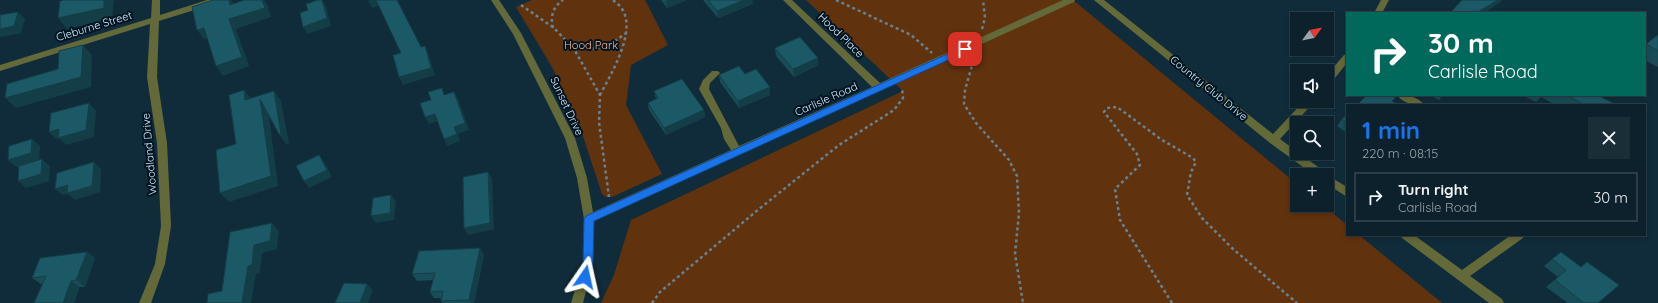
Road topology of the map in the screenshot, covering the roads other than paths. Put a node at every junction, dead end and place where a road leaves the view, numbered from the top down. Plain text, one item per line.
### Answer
1 (156, 0) edge
2 (217, 0) edge
3 (495, 0) edge
4 (787, 0) edge
5 (1071, 0) edge
6 (1098, 0) edge
7 (1385, 0) edge
8 (1379, 12) edge
9 (154, 20) junction
10 (1346, 61) edge
11 (0, 68) edge
12 (715, 73) dead end
13 (1334, 74) edge
14 (879, 88) junction
15 (1404, 96) edge
16 (1418, 104) edge
17 (1304, 108) edge
18 (1274, 140) junction
19 (738, 152) junction
20 (1312, 168) edge
21 (1334, 184) edge
22 (1346, 192) edge
23 (589, 219) junction
24 (1407, 236) edge
25 (1518, 236) edge
26 (1462, 276) junction
27 (145, 303) edge
28 (577, 303) edge
29 (1498, 303) edge

1 - 9 street, Woodland Drive
2 - 9 street, Cleburne Street
3 - 23 street, Sunset Drive
4 - 14 street, Hood Place
5 - 14 street, Carlisle Road
6 - 18 street, Country Club Drive
7 - 8 street
9 - 11 street, Cleburne Street
9 - 27 street, Woodland Drive
10 - 13 street
12 - 19 street
14 - 19 street, Carlisle Road
15 - 16 street
17 - 18 street
18 - 20 street, Country Club Drive
19 - 23 street, Carlisle Road
21 - 22 street
23 - 28 street, Sunset Drive
24 - 26 street
25 - 26 street
26 - 29 street

